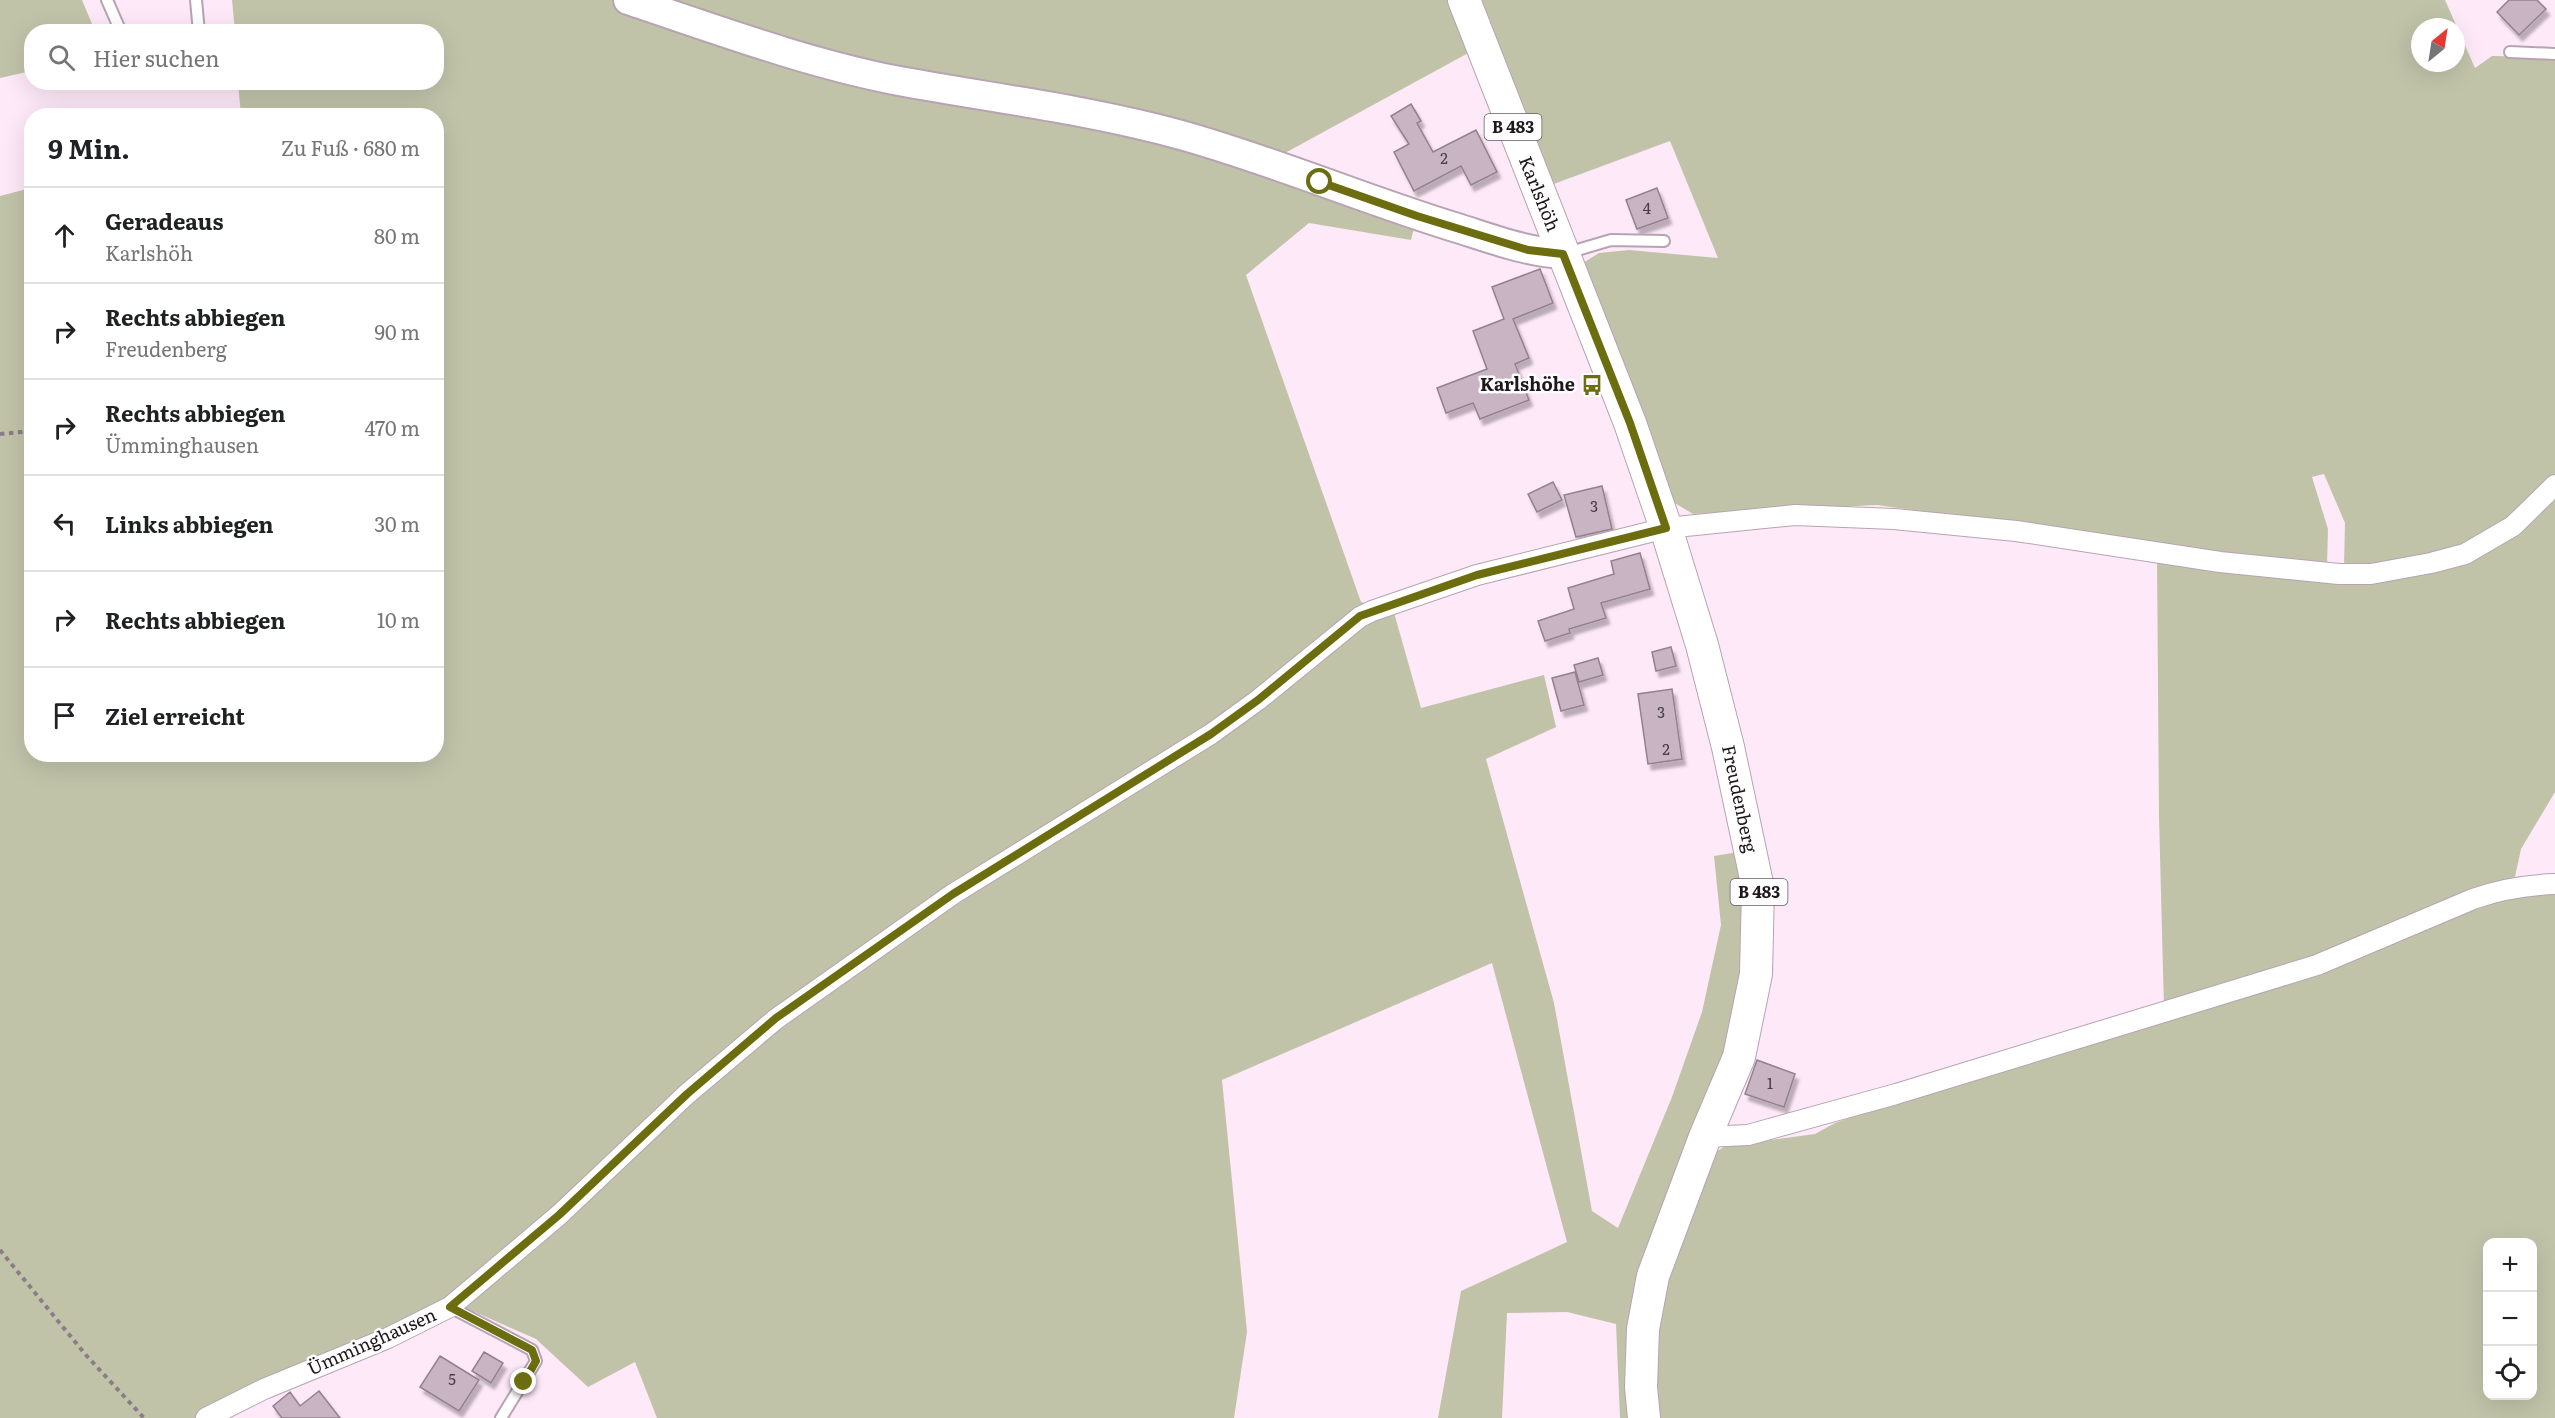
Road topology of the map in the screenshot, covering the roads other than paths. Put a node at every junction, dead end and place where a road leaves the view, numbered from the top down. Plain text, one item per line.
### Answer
1 (107, 0) edge
2 (196, 0) edge
3 (628, 0) edge
4 (1464, 0) edge
5 (118, 24) edge
6 (199, 24) edge
7 (2510, 52) dead end
8 (2555, 54) edge
9 (1664, 241) dead end
10 (1563, 254) junction
11 (2555, 485) edge
12 (1666, 528) junction
13 (2555, 884) edge
14 (1705, 1137) junction
15 (450, 1307) junction
16 (206, 1418) edge
17 (501, 1418) edge
18 (1644, 1418) edge

1 - 5 lane
2 - 6 lane
3 - 10 main road, Karlshöh
4 - 10 main road, Karlshöh / B 483
7 - 8 lane
9 - 10 lane, Karlshöh
10 - 12 main road, Freudenberg / B 483
11 - 12 street, Ümminghausen
12 - 14 main road, Freudenberg / B 483
12 - 15 street, Ümminghausen
13 - 14 street
14 - 18 main road, Freudenberg / B 483
15 - 16 street, Ümminghausen
15 - 17 lane

